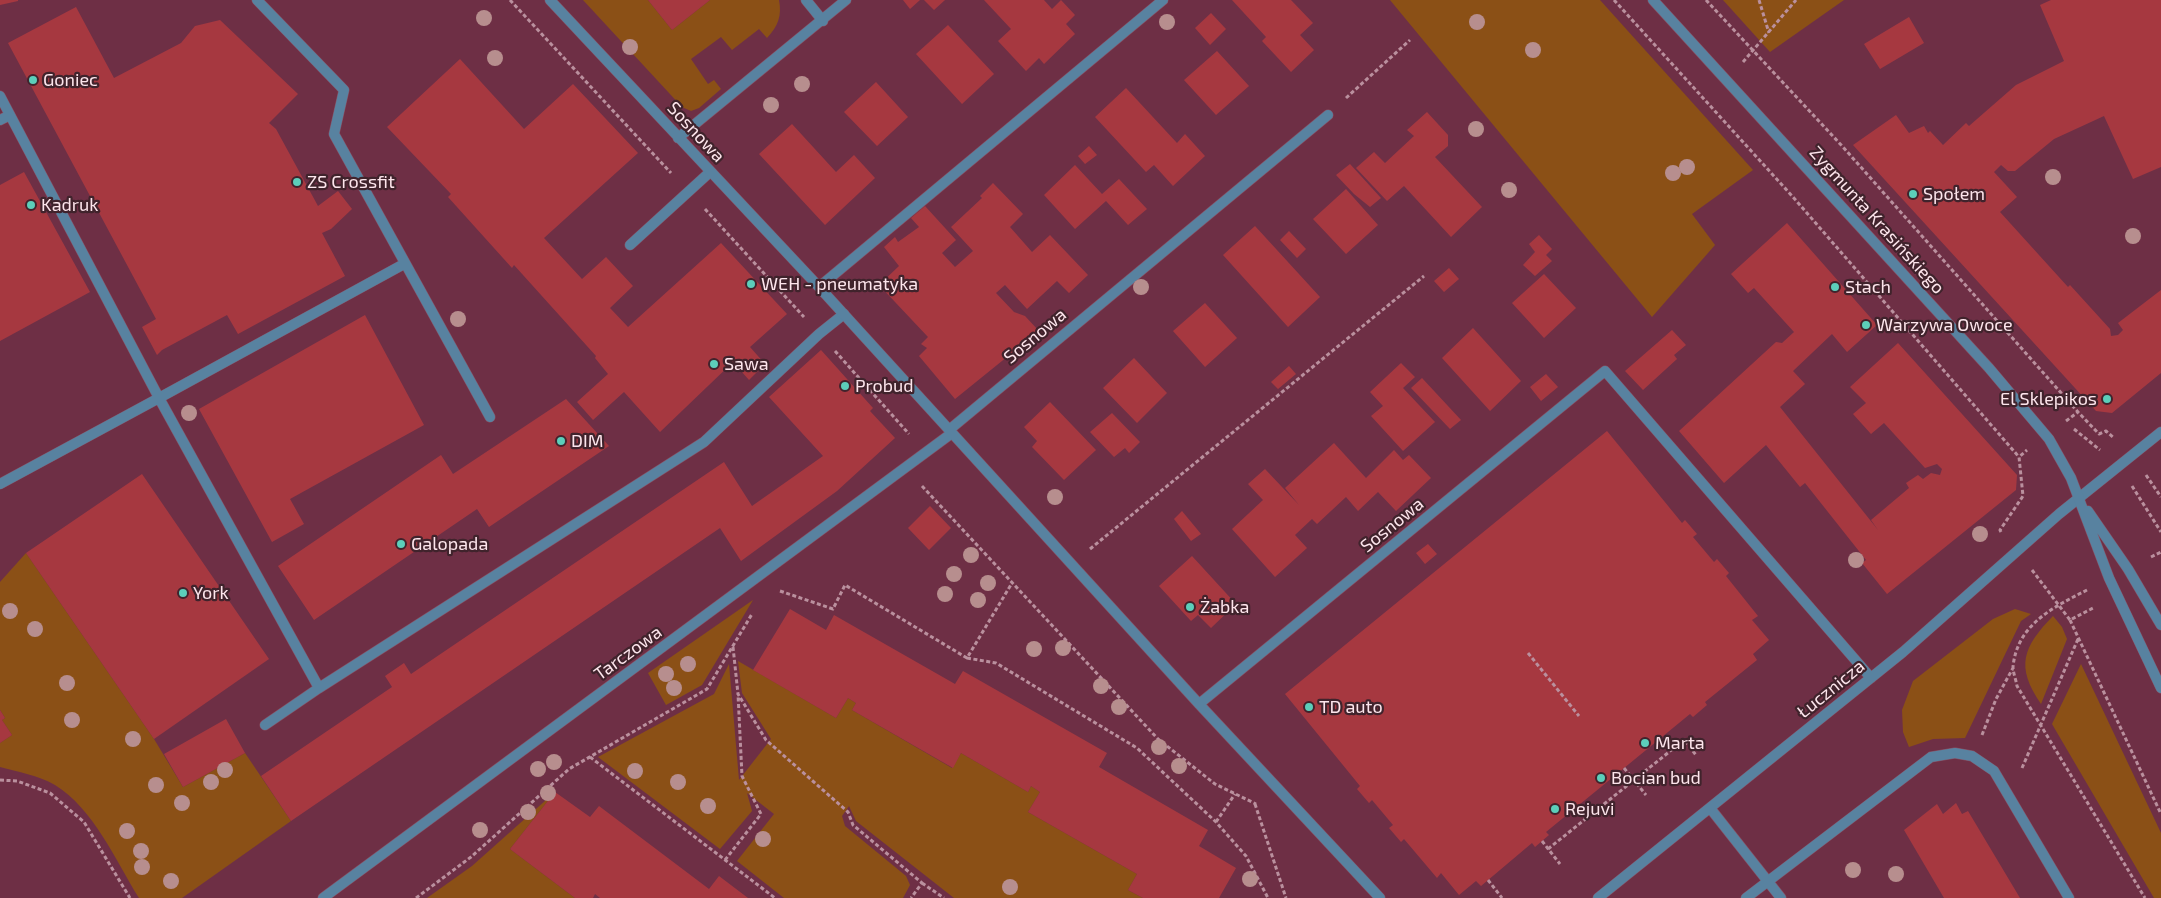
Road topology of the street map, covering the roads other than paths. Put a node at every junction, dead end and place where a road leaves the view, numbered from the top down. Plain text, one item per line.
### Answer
1 (256, 0) edge
2 (550, 0) edge
3 (806, 0) edge
4 (846, 0) edge
5 (1163, 0) edge
6 (1652, 0) edge
7 (823, 21) junction
8 (0, 96) edge
9 (10, 115) junction
10 (1328, 115) road end
11 (0, 120) edge
12 (678, 138) junction
13 (710, 172) junction
14 (630, 245) dead end
15 (404, 264) junction
16 (819, 287) junction
17 (844, 314) junction
18 (159, 398) junction
19 (490, 417) dead end
20 (950, 431) junction
21 (2161, 432) edge
22 (0, 484) edge
23 (2079, 498) junction
24 (2161, 625) edge
25 (1871, 678) junction
26 (319, 688) junction
27 (2161, 688) edge
28 (1199, 704) junction
29 (265, 725) dead end
30 (1710, 808) junction
31 (1768, 881) junction
32 (323, 898) edge
33 (1380, 898) edge
34 (1598, 898) edge
35 (1746, 898) edge
36 (1781, 898) edge
37 (2069, 898) edge

1 - 15 street
2 - 12 street, Sosnowa
3 - 7 street
4 - 7 street
5 - 16 street
6 - 23 street, Zygmunta Krasińskiego
7 - 12 street
8 - 9 street
9 - 11 street
9 - 18 street
10 - 20 street, Sosnowa
12 - 13 street, Sosnowa
13 - 14 street
13 - 16 street, Sosnowa
15 - 18 street
15 - 19 street
16 - 17 street, Sosnowa
17 - 20 street, Sosnowa
17 - 26 street
18 - 22 street
18 - 26 street
20 - 28 street, Sosnowa
20 - 32 street, Tarczowa
21 - 23 street, Łucznicza
23 - 24 street, Zygmunta Krasińskiego
23 - 25 street, Łucznicza
23 - 27 street, Zygmunta Krasińskiego
25 - 28 street, Sosnowa
25 - 30 street, Łucznicza
26 - 29 street
28 - 33 street, Sosnowa
30 - 31 street
30 - 34 street, Łucznicza
31 - 35 street
31 - 36 street
31 - 37 street

